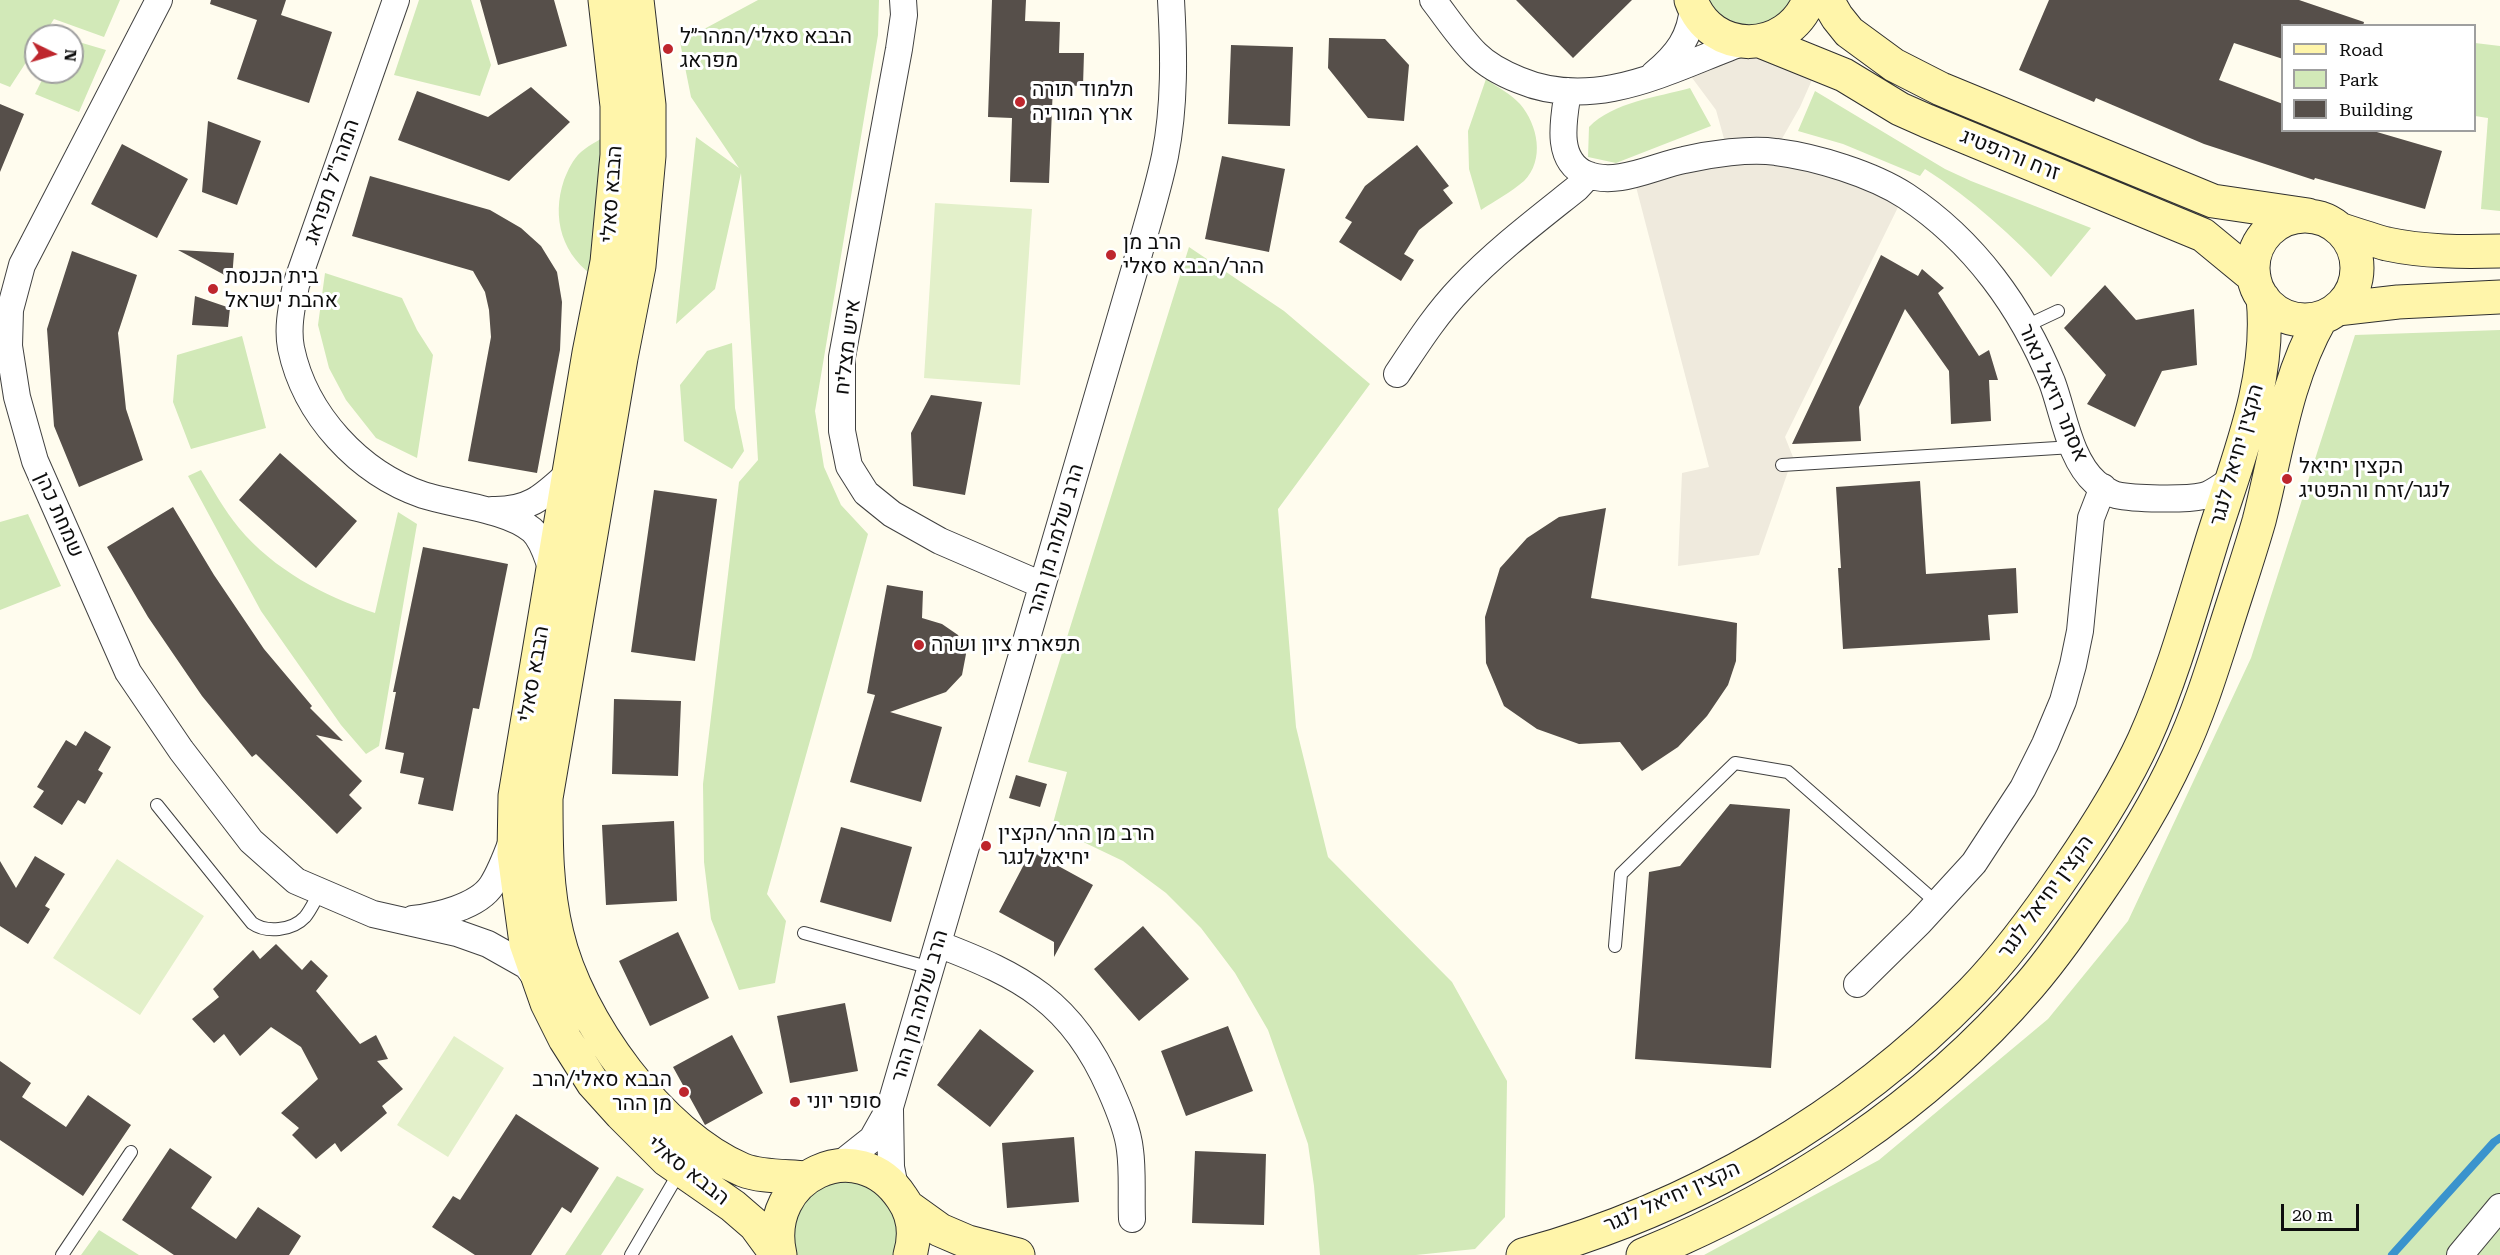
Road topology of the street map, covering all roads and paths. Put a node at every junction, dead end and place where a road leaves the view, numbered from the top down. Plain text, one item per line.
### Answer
1 (159, 0) edge
2 (396, 0) edge
3 (605, 0) edge
4 (637, 0) edge
5 (903, 0) edge
6 (1171, 0) edge
7 (1433, 0) edge
8 (1809, 0) edge
9 (1827, 0) edge
10 (1692, 3) edge
11 (1752, 42) junction
12 (1647, 80) junction
13 (1568, 91) junction
14 (1589, 175) junction
15 (2308, 215) junction
16 (2342, 230) junction
17 (2500, 251) edge
18 (2259, 287) junction
19 (7, 293) edge
20 (2500, 297) edge
21 (2058, 310) dead end
22 (2329, 314) junction
23 (2026, 326) junction
24 (1397, 374) dead end
25 (2073, 447) junction
26 (1782, 465) dead end
27 (569, 473) junction
28 (2231, 480) junction
29 (2103, 487) junction
30 (486, 510) junction
31 (552, 570) junction
32 (1042, 585) junction
33 (157, 805) dead end
34 (514, 836) junction
35 (320, 892) junction
36 (1937, 903) junction
37 (406, 920) junction
38 (804, 933) dead end
39 (1615, 946) dead end
40 (934, 956) junction
41 (540, 983) junction
42 (1857, 984) dead end
43 (890, 1107) junction
44 (131, 1152) dead end
45 (838, 1166) junction
46 (681, 1170) junction
47 (806, 1178) junction
48 (901, 1197) junction
49 (2500, 1207) edge
50 (1132, 1219) dead end
51 (772, 1251) edge
52 (63, 1255) edge
53 (631, 1255) edge
54 (910, 1255) edge
55 (1018, 1255) edge
56 (1523, 1255) edge
57 (1643, 1255) edge
58 (2460, 1255) edge

1 - 19 street, שמחת כהן
2 - 30 street, המהר"ל מפראג
3 - 27 street, הבבא סאלי
4 - 47 street, הבבא סאלי
5 - 32 street, איש מצליח
6 - 32 street, הרב שלמה מן ההר
7 - 13 street
8 - 11 street
9 - 15 street, זרח ורהפטיג
10 - 11 street, זרח ורהפטיג
10 - 12 street
11 - 12 street
11 - 18 street, זרח ורהפטיג
12 - 13 street
13 - 14 street
14 - 23 street, אסתר רזיאל נאור
14 - 24 street
15 - 16 street
15 - 18 street
16 - 17 street
16 - 22 street
18 - 22 street
18 - 28 street, הקצין יחיאל לנגר
19 - 35 street, שמחת כהן
20 - 22 street
21 - 23 lane
22 - 57 street, הקצין יחיאל לנגר
23 - 25 street, אסתר רזיאל נאור
25 - 26 lane
25 - 29 street, אסתר רזיאל נאור
27 - 30 street, המהר"ל מפראג
27 - 31 street, הבבא סאלי
28 - 29 street, אסתר רזיאל נאור
28 - 56 street, הקצין יחיאל לנגר
29 - 36 street
30 - 31 street, המהר"ל מפראג
31 - 34 street, הבבא סאלי
32 - 40 street, הרב שלמה מן ההר
33 - 35 lane
34 - 37 street
34 - 41 street, הבבא סאלי
35 - 37 street, שמחת כהן
36 - 39 lane
36 - 42 street
37 - 41 street
38 - 40 lane
40 - 43 street, הרב שלמה מן ההר
40 - 50 street
41 - 46 street, הבבא סאלי
43 - 45 street
43 - 48 street
44 - 52 lane
45 - 47 street
45 - 48 street
46 - 51 street, הבבא סאלי
46 - 53 lane
47 - 51 street
48 - 54 street
48 - 55 street
49 - 58 street

